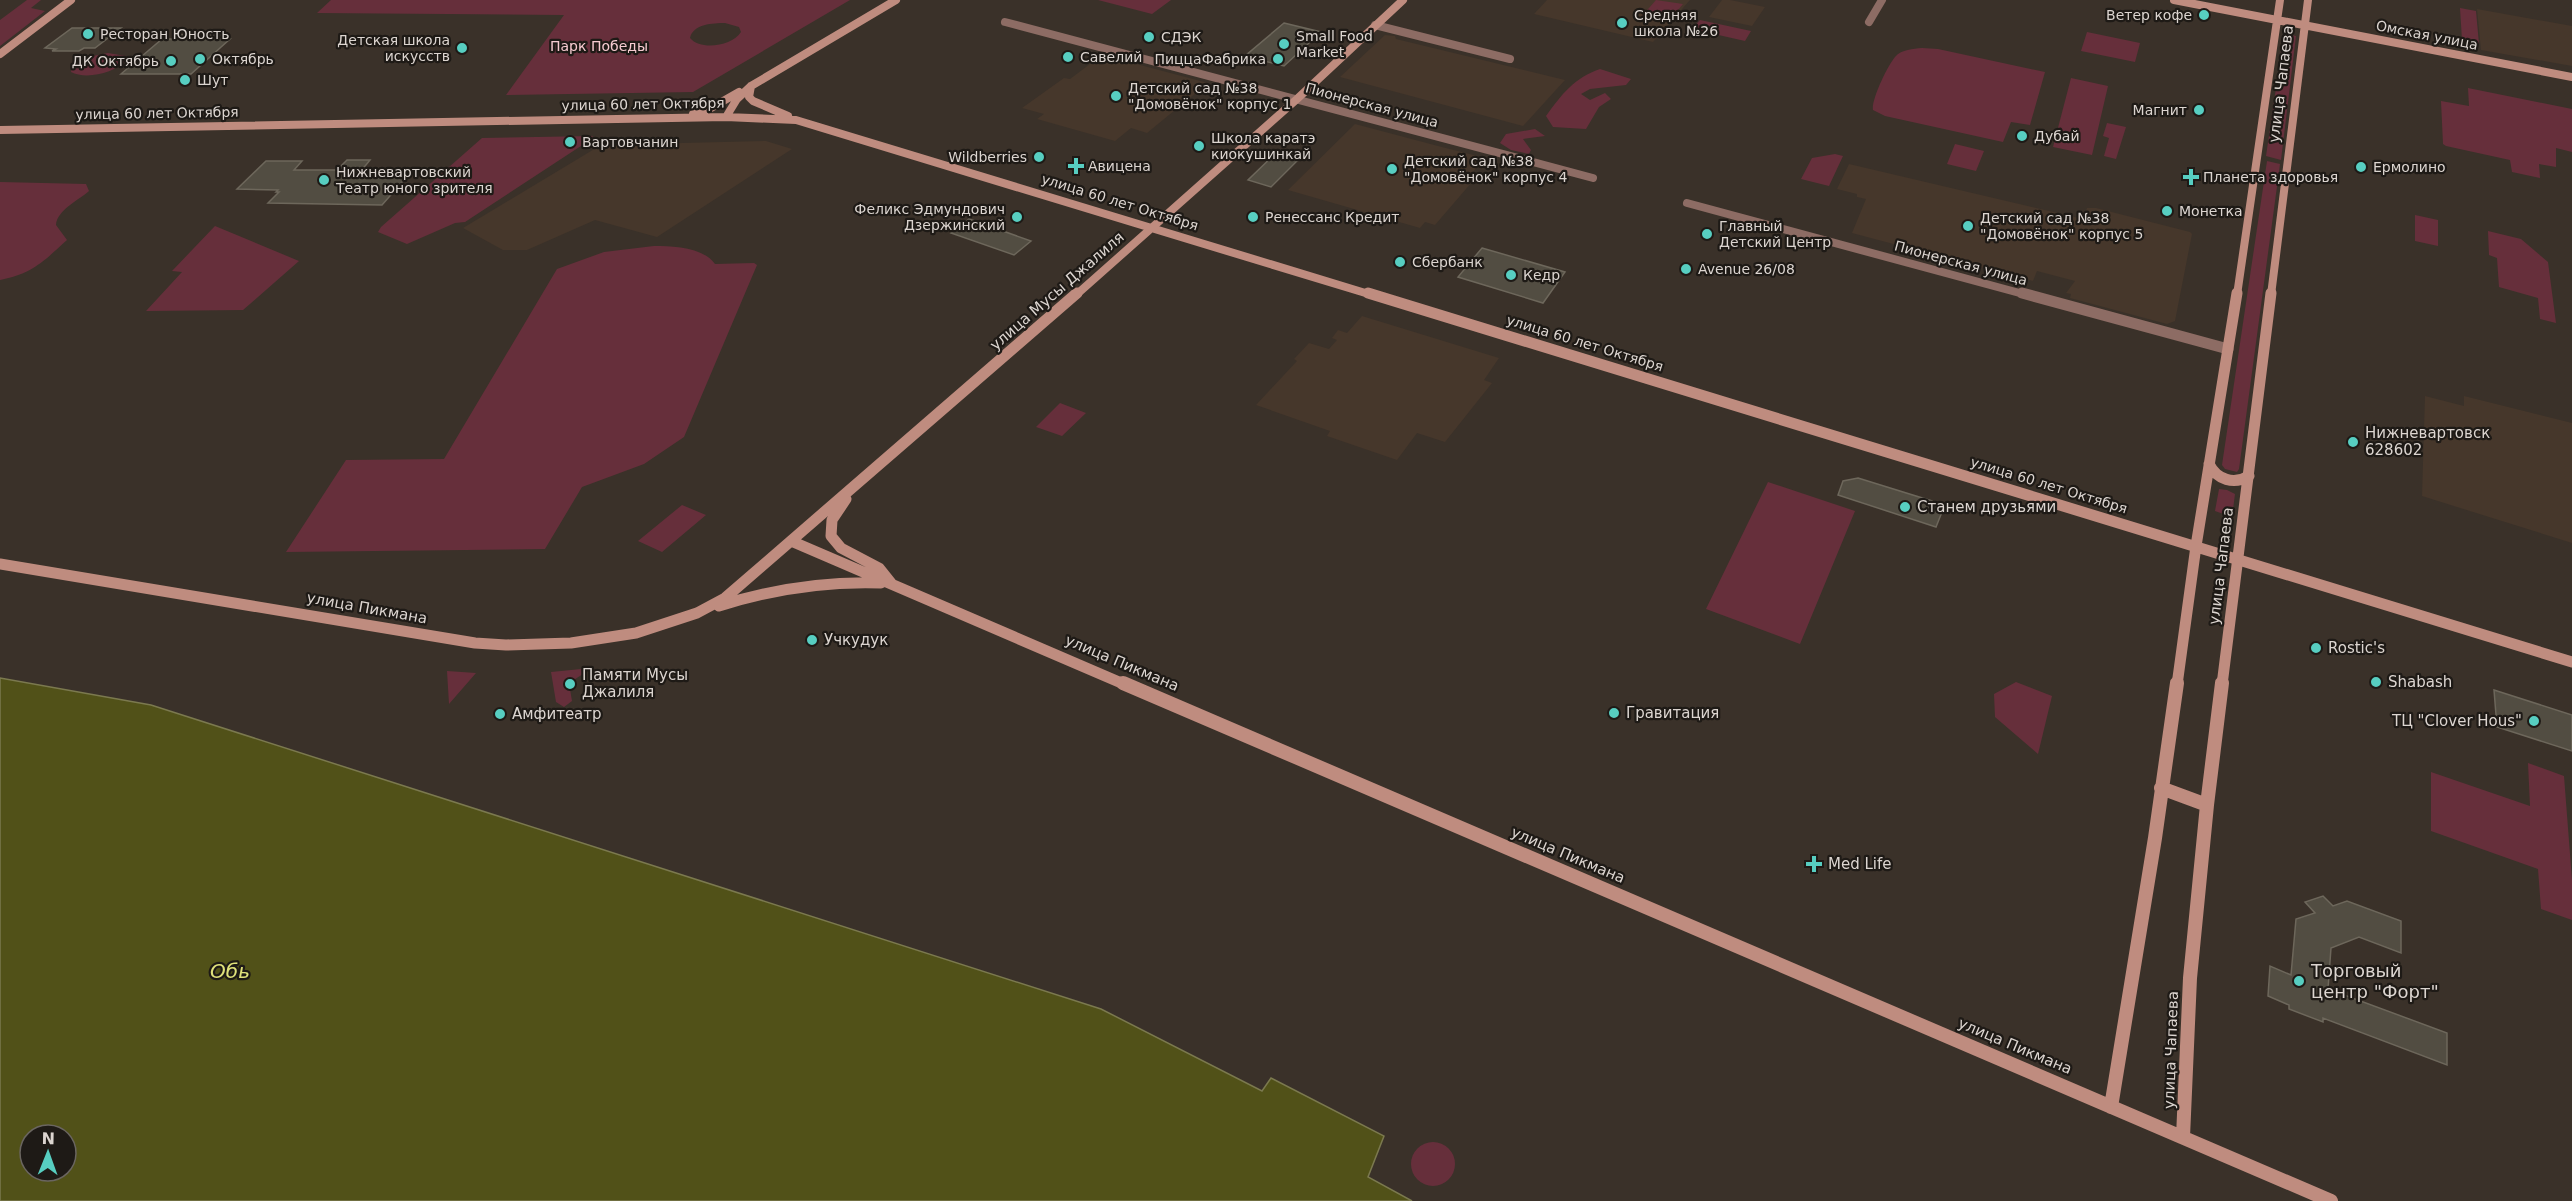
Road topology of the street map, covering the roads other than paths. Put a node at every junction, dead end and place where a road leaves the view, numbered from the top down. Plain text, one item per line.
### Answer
1 (71, 0) edge
2 (896, 0) edge
3 (1403, 0) edge
4 (1882, 0) edge
5 (2174, 0) edge
6 (2280, 0) edge
7 (2308, 0) edge
8 (2277, 20) junction
9 (1005, 22) dead end
10 (1869, 22) dead end
11 (1375, 25) junction
12 (2305, 25) junction
13 (0, 54) edge
14 (1510, 59) dead end
15 (2572, 77) edge
16 (751, 86) junction
17 (1297, 99) junction
18 (726, 117) junction
19 (669, 119) junction
20 (796, 120) junction
21 (0, 130) edge
22 (1593, 178) dead end
23 (1687, 203) dead end
24 (1153, 228) junction
25 (2228, 349) junction
26 (2209, 464) junction
27 (2249, 476) junction
28 (863, 477) junction
29 (791, 541) junction
30 (2196, 546) junction
31 (2238, 559) junction
32 (0, 564) edge
33 (891, 584) junction
34 (724, 597) joint
35 (691, 616) junction
36 (2572, 662) edge
37 (2161, 788) junction
38 (2207, 805) junction
39 (2111, 1107) junction
40 (2183, 1137) junction
41 (2331, 1201) edge

1 - 13 main road
2 - 16 main road
3 - 11 main road, улица Мусы Джалиля
4 - 10 street
5 - 8 main road, Омская улица
6 - 8 main road, улица Чапаева
7 - 12 main road, улица Чапаева
8 - 12 main road, Омская улица
8 - 25 main road, улица Чапаева
9 - 17 street, Пионерская улица
11 - 14 street
11 - 17 main road, улица Мусы Джалиля
12 - 15 main road, Омская улица
12 - 27 main road, улица Чапаева
16 - 18 main road
16 - 19 main road
16 - 20 main road
17 - 22 street, Пионерская улица
17 - 24 main road, улица Мусы Джалиля
18 - 19 main road, улица 60 лет Октября
18 - 20 main road, улица 60 лет Октября
19 - 21 main road, улица 60 лет Октября
20 - 24 main road, улица 60 лет Октября
23 - 25 street, Пионерская улица
24 - 28 main road, улица Мусы Джалиля
24 - 30 main road, улица 60 лет Октября
25 - 26 main road, улица Чапаева
26 - 27 main road
26 - 30 main road, улица Чапаева
27 - 31 main road, улица Чапаева
28 - 29 main road, улица Мусы Джалиля
28 - 33 main road
29 - 33 main road, улица Пикмана
29 - 34 main road, улица Мусы Джалиля
30 - 31 main road, улица 60 лет Октября
30 - 37 main road, улица Чапаева
31 - 36 main road
31 - 38 main road, улица Чапаева
32 - 35 main road, улица Пикмана
33 - 35 main road
33 - 39 main road, улица Пикмана
34 - 35 main road, улица Пикмана
37 - 38 main road
37 - 39 main road, улица Чапаева
38 - 40 main road, улица Чапаева
39 - 40 main road, улица Пикмана
40 - 41 main road, улица Пикмана

